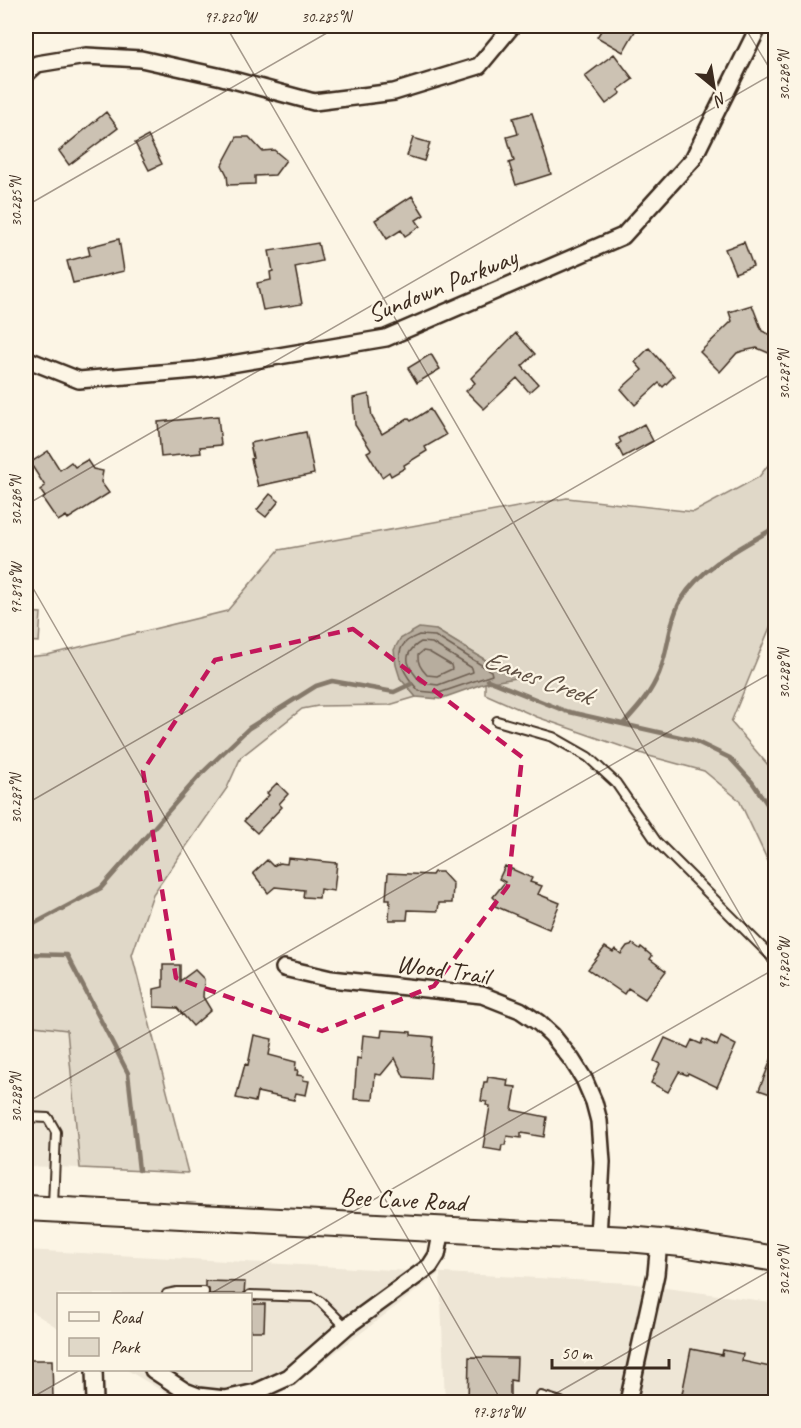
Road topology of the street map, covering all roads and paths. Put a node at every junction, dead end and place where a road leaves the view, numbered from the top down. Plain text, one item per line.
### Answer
1 (512, 26) edge
2 (759, 26) edge
3 (26, 74) edge
4 (26, 359) edge
5 (497, 721) dead end
6 (776, 961) edge
7 (284, 968) dead end
8 (26, 1117) edge
9 (26, 1208) edge
10 (53, 1210) junction
11 (442, 1229) junction
12 (598, 1237) junction
13 (659, 1242) junction
14 (776, 1259) edge
15 (204, 1292) dead end
16 (186, 1293) edge
17 (252, 1294) edge
18 (346, 1327) junction
19 (94, 1371) edge
20 (155, 1371) edge
21 (95, 1402) edge
22 (541, 1402) edge
23 (561, 1402) edge
24 (628, 1402) edge

1 - 3 street
2 - 4 street, Sundown Parkway
5 - 6 lane
7 - 12 street, Wood Trail
8 - 10 lane
9 - 10 main road, Bee Cave Road
10 - 11 main road, Bee Cave Road
11 - 12 main road, Bee Cave Road
11 - 18 street
12 - 13 main road, Bee Cave Road
13 - 14 main road, Bee Cave Road
13 - 24 street
15 - 16 lane
17 - 18 lane
18 - 20 street
19 - 21 street
22 - 23 lane

